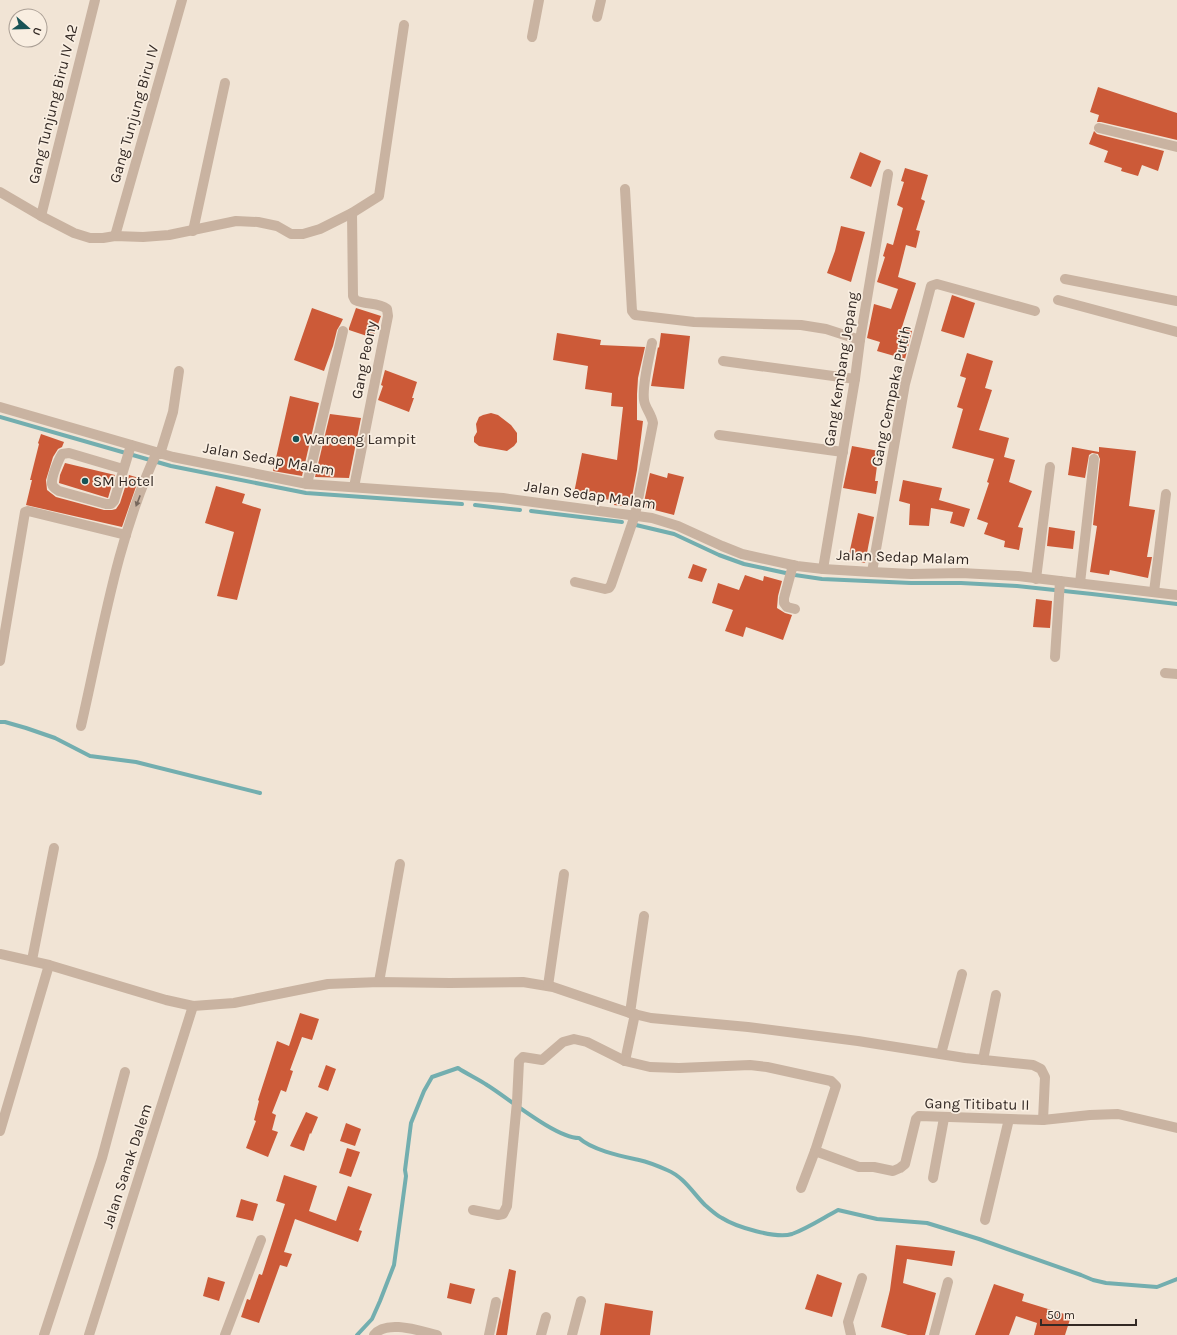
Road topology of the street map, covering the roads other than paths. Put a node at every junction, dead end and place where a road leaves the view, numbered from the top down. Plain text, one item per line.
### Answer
1 (95, 0) edge
2 (182, 0) edge
3 (539, 0) edge
4 (602, 0) edge
5 (597, 17) dead end
6 (404, 25) dead end
7 (532, 37) dead end
8 (226, 83) dead end
9 (1099, 128) dead end
10 (1177, 147) edge
11 (888, 174) dead end
12 (625, 189) dead end
13 (0, 192) edge
14 (352, 213) junction
15 (41, 216) junction
16 (193, 231) junction
17 (114, 236) junction
18 (1065, 279) dead end
19 (1058, 300) dead end
20 (1177, 300) edge
21 (1035, 311) dead end
22 (343, 331) dead end
23 (1177, 332) edge
24 (860, 340) junction
25 (652, 343) dead end
26 (723, 361) dead end
27 (179, 372) dead end
28 (855, 379) junction
29 (0, 407) edge
30 (719, 435) dead end
31 (129, 452) junction
32 (843, 452) junction
33 (155, 458) junction
34 (1094, 459) dead end
35 (1050, 467) dead end
36 (123, 470) junction
37 (307, 484) junction
38 (354, 487) junction
39 (1166, 494) dead end
40 (634, 518) junction
41 (126, 535) junction
42 (823, 569) junction
43 (791, 572) junction
44 (872, 572) junction
45 (1036, 578) junction
46 (576, 582) dead end
47 (1080, 583) junction
48 (1060, 585) junction
49 (1154, 592) junction
50 (1177, 595) edge
51 (795, 609) dead end
52 (1055, 657) dead end
53 (0, 661) edge
54 (1165, 673) dead end
55 (1177, 674) edge
56 (81, 726) dead end
57 (54, 848) dead end
58 (400, 864) dead end
59 (564, 874) dead end
60 (644, 916) dead end
61 (0, 954) edge
62 (32, 960) junction
63 (49, 965) junction
64 (962, 974) dead end
65 (379, 982) junction
66 (548, 986) junction
67 (996, 995) dead end
68 (193, 1006) junction
69 (633, 1013) junction
70 (941, 1054) junction
71 (983, 1060) junction
72 (625, 1061) junction
73 (125, 1072) dead end
74 (944, 1118) junction
75 (1009, 1119) junction
76 (1043, 1120) junction
77 (1177, 1128) edge
78 (0, 1131) edge
79 (815, 1151) junction
80 (933, 1178) dead end
81 (801, 1188) dead end
82 (473, 1210) dead end
83 (985, 1220) dead end
84 (261, 1240) dead end
85 (862, 1278) dead end
86 (948, 1282) dead end
87 (581, 1301) dead end
88 (496, 1302) dead end
89 (546, 1317) dead end
90 (44, 1335) edge
91 (89, 1335) edge
92 (225, 1335) edge
93 (374, 1335) edge
94 (437, 1335) edge
95 (489, 1335) edge
96 (541, 1335) edge
97 (572, 1335) edge
98 (851, 1335) edge
99 (934, 1335) edge

1 - 15 street, Gang Tunjung Biru IV A2
2 - 17 street, Gang Tunjung Biru IV
3 - 7 street
4 - 5 street
6 - 14 street
8 - 16 street
9 - 10 street
11 - 24 street, Gang Kembang Jepang
12 - 24 street
13 - 15 street
14 - 16 street
14 - 38 street, Gang Peony
15 - 17 street
16 - 17 street
18 - 20 street
19 - 23 street
21 - 44 street, Gang Cempaka Putih
22 - 37 street
24 - 28 street, Gang Kembang Jepang
25 - 40 street
26 - 28 street
27 - 33 street
28 - 32 street, Gang Kembang Jepang
29 - 31 street, Jalan Sedap Malam
30 - 32 street
31 - 33 street, Jalan Sedap Malam
31 - 36 street
32 - 42 street, Gang Kembang Jepang
33 - 37 street, Jalan Sedap Malam
33 -> 41 street
34 - 47 street
35 - 45 street
36 - 36 street
37 - 38 street, Jalan Sedap Malam
38 - 40 street, Jalan Sedap Malam
39 - 49 street
40 - 43 street, Jalan Sedap Malam
40 - 46 street
41 - 53 street
41 - 56 street
42 - 43 street, Jalan Sedap Malam
42 - 44 street, Jalan Sedap Malam
43 - 51 street
44 - 45 street, Jalan Sedap Malam
45 - 48 street, Jalan Sedap Malam
47 - 48 street, Jalan Sedap Malam
47 - 49 street, Jalan Sedap Malam
48 - 52 street
49 - 50 street, Jalan Sedap Malam
54 - 55 street
57 - 62 street
58 - 65 street
59 - 66 street
60 - 69 street
61 - 62 street
62 - 63 street
63 - 68 street
63 - 78 street
64 - 70 street
65 - 66 street
65 - 68 street
66 - 69 street
67 - 71 street
68 - 91 street, Jalan Sanak Dalem
69 - 70 street
69 - 72 street
70 - 71 street
71 - 76 street
72 - 79 street
72 - 82 street
73 - 90 street
74 - 75 street, Gang Titibatu II
74 - 79 street, Gang Titibatu II
74 - 80 street
75 - 76 street, Gang Titibatu II
75 - 83 street
76 - 77 street, Gang Titibatu II
79 - 81 street
84 - 92 street
85 - 98 street
86 - 99 street
87 - 97 street
88 - 95 street
89 - 96 street
93 - 94 street

